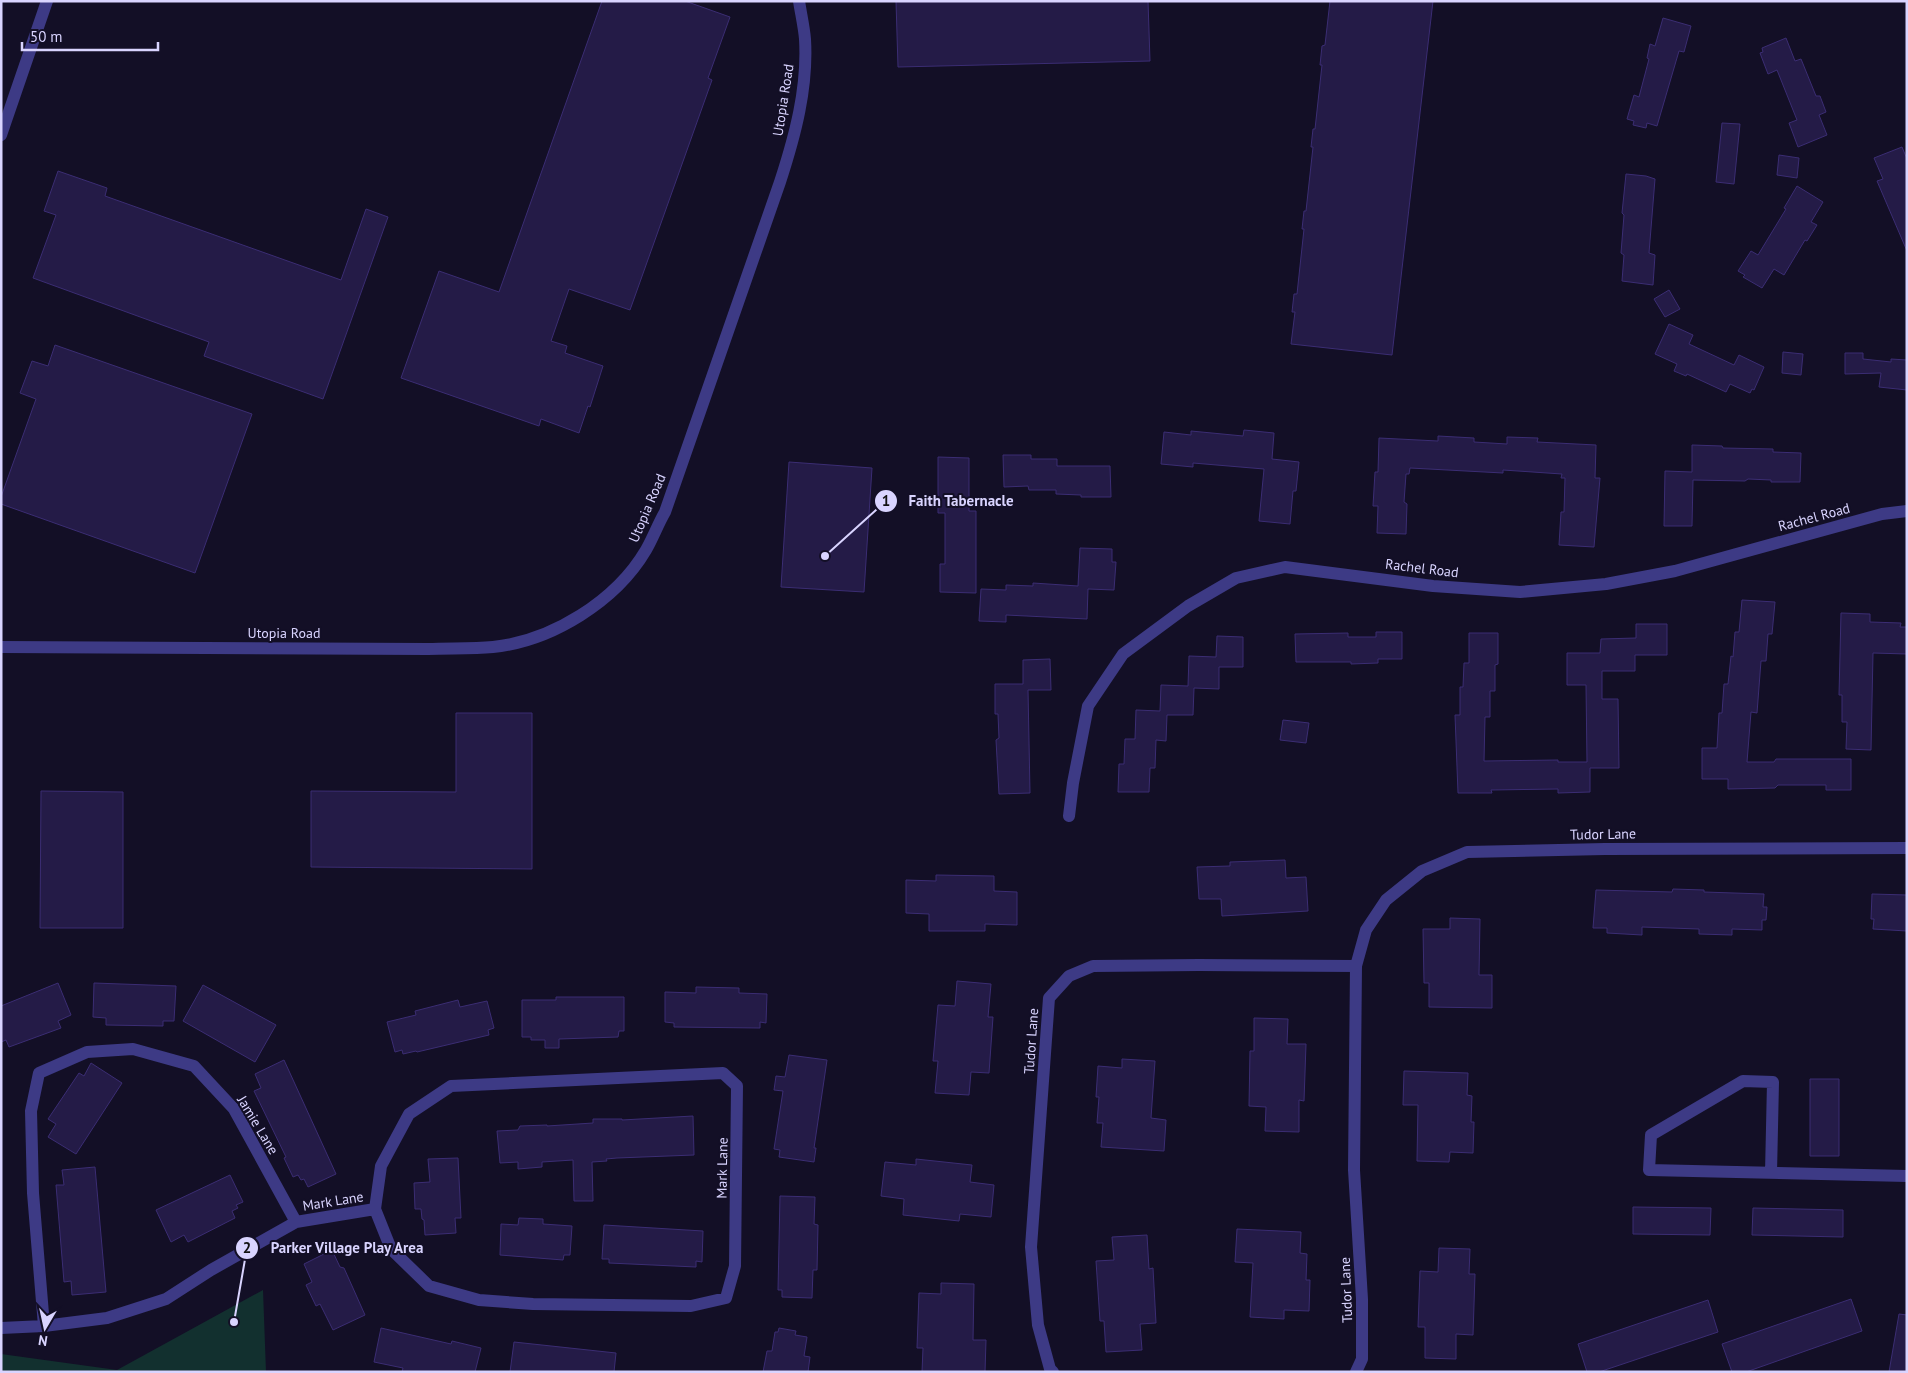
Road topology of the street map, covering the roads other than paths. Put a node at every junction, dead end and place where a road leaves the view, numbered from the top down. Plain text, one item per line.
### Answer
1 (47, 1) edge
2 (799, 1) edge
3 (1, 135) edge
4 (1907, 511) edge
5 (1, 647) edge
6 (1069, 816) dead end
7 (1907, 848) edge
8 (1356, 966) junction
9 (1771, 1173) junction
10 (1907, 1176) edge
11 (375, 1209) junction
12 (296, 1222) junction
13 (44, 1326) junction
14 (1, 1328) edge
15 (1053, 1372) edge
16 (1356, 1372) edge

1 - 3 street
2 - 5 street, Utopia Road
4 - 6 street, Rachel Road
7 - 8 street, Tudor Lane
8 - 15 street, Tudor Lane
8 - 16 street, Tudor Lane
9 - 9 street
9 - 10 street
11 - 11 street, Mark Lane
11 - 12 street, Mark Lane
12 - 13 street
12 - 13 street, Jamie Lane
13 - 14 street

